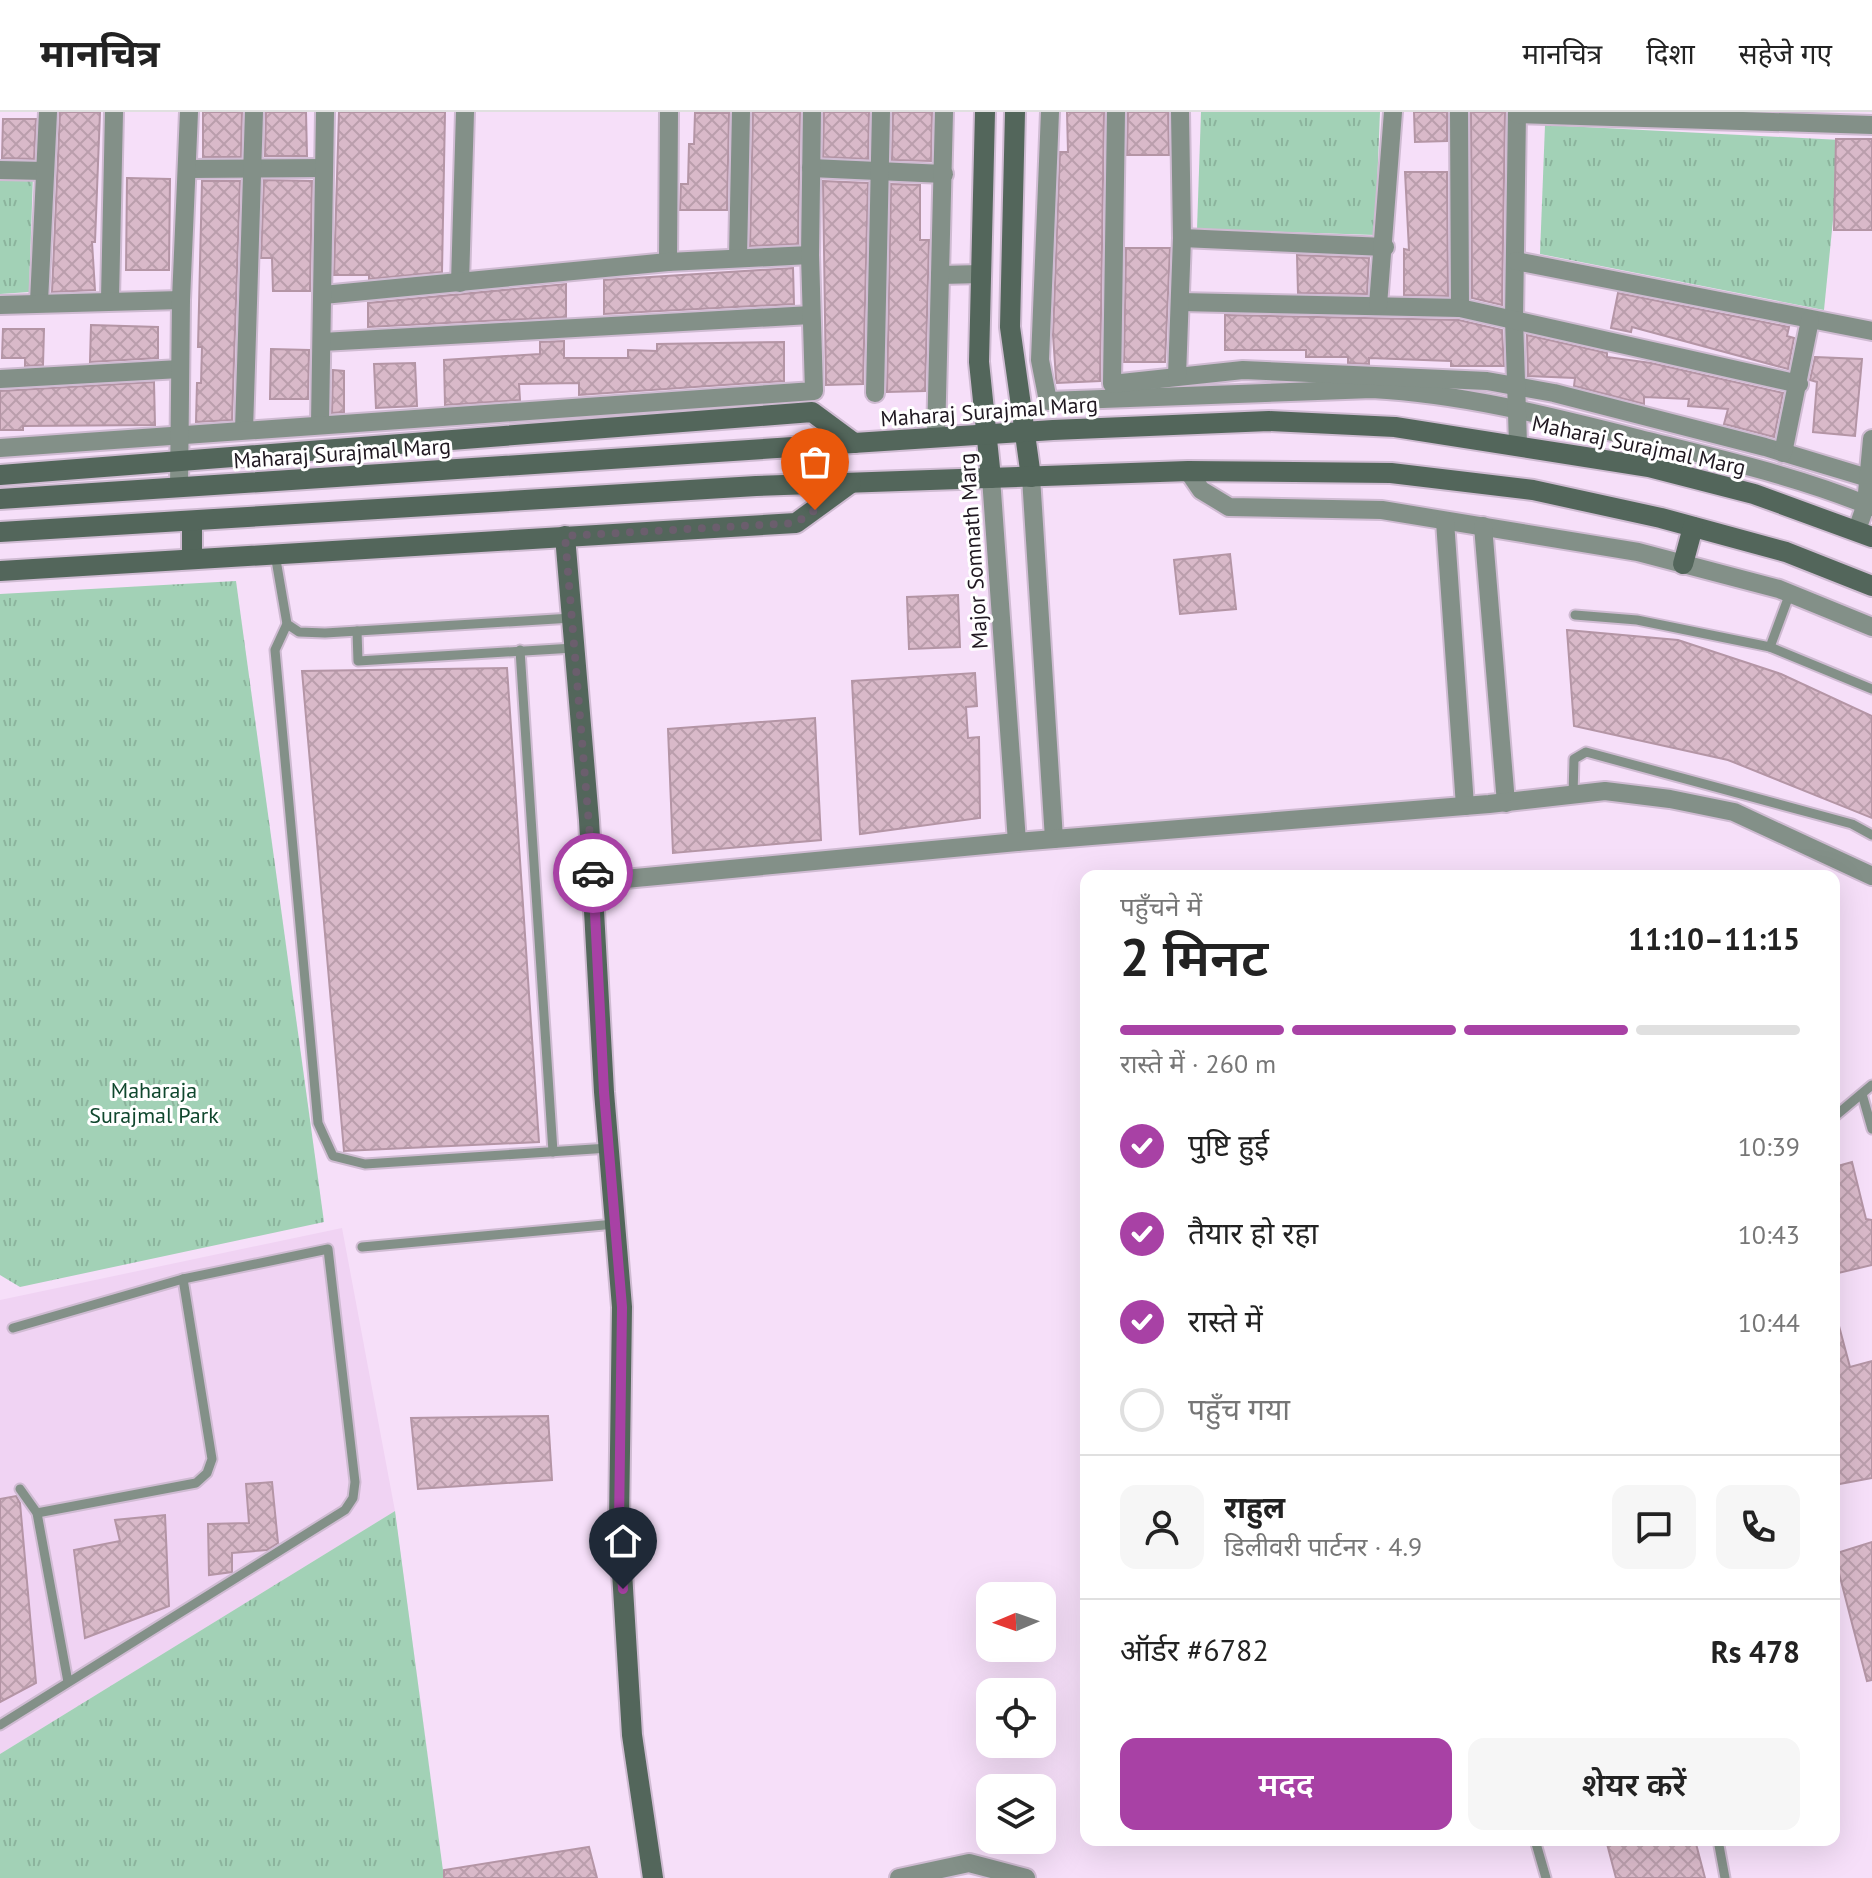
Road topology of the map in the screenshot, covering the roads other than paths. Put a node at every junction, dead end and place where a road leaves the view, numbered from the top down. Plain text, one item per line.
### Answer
1 (48, 112) edge
2 (114, 112) edge
3 (189, 112) edge
4 (254, 112) edge
5 (325, 112) edge
6 (465, 112) edge
7 (669, 112) edge
8 (741, 112) edge
9 (812, 112) edge
10 (881, 112) edge
11 (944, 112) edge
12 (985, 112) edge
13 (1015, 112) edge
14 (1050, 112) edge
15 (1116, 112) edge
16 (1180, 112) edge
17 (1393, 112) edge
18 (1459, 112) edge
19 (1517, 113) edge
20 (1602, 115) edge
21 (1654, 115) edge
22 (1872, 125) edge
23 (324, 168) junction
24 (811, 168) junction
25 (189, 169) junction
26 (0, 170) edge
27 (253, 170) junction
28 (881, 170) junction
29 (44, 171) junction
30 (944, 174) junction
31 (1182, 238) junction
32 (1385, 247) junction
33 (810, 255) junction
34 (738, 257) junction
35 (1516, 261) junction
36 (668, 262) junction
37 (982, 274) junction
38 (940, 275) junction
39 (460, 283) junction
40 (323, 295) junction
41 (110, 299) junction
42 (181, 300) junction
43 (39, 302) junction
44 (1180, 302) junction
45 (0, 305) edge
46 (1378, 305) junction
47 (1460, 308) junction
48 (811, 315) junction
49 (1514, 319) junction
50 (1810, 320) junction
51 (1872, 331) edge
52 (322, 342) junction
53 (180, 369) junction
54 (1177, 376) junction
55 (0, 379) edge
56 (1799, 384) junction
57 (1514, 386) junction
58 (875, 393) dead end
59 (1515, 408) junction
60 (320, 423) junction
61 (244, 430) junction
62 (1027, 433) junction
63 (989, 434) junction
64 (179, 435) junction
65 (936, 438) junction
66 (1872, 439) edge
67 (854, 443) junction
68 (1518, 444) junction
69 (0, 448) edge
70 (1783, 453) junction
71 (178, 463) junction
72 (1188, 471) junction
73 (0, 475) edge
74 (1031, 477) junction
75 (991, 478) junction
76 (1868, 478) junction
77 (851, 483) junction
78 (179, 488) junction
79 (0, 499) edge
80 (1870, 503) edge
81 (192, 521) junction
82 (1445, 521) junction
83 (1483, 526) junction
84 (1693, 527) junction
85 (0, 532) edge
86 (1864, 534) edge
87 (565, 536) junction
88 (275, 554) junction
89 (192, 559) junction
90 (1683, 564) junction
91 (0, 571) edge
92 (1872, 586) edge
93 (1790, 593) junction
94 (1575, 615) dead end
95 (572, 618) junction
96 (287, 624) junction
97 (1872, 627) edge
98 (357, 631) junction
99 (1770, 647) junction
100 (574, 648) junction
101 (520, 650) junction
102 (1872, 689) edge
103 (1573, 795) junction
104 (1506, 803) junction
105 (1465, 806) junction
106 (1872, 835) edge
107 (1054, 839) junction
108 (1017, 842) junction
109 (1872, 876) edge
110 (593, 882) junction
111 (1872, 1085) edge
112 (1862, 1094) junction
113 (1840, 1112) edge
114 (1872, 1129) edge
115 (609, 1148) junction
116 (553, 1152) junction
117 (615, 1224) junction
118 (362, 1247) dead end
119 (183, 1279) junction
120 (13, 1328) dead end
121 (20, 1489) dead end
122 (37, 1513) junction
123 (68, 1682) junction
124 (0, 1725) edge
125 (1537, 1846) edge
126 (1719, 1846) edge
127 (971, 1871) edge
128 (653, 1878) edge
129 (899, 1878) edge
130 (1026, 1878) edge
131 (1546, 1878) edge
132 (1725, 1878) edge

1 - 29 street
2 - 41 street
3 - 25 street
4 - 27 street
5 - 23 street
6 - 39 street
7 - 36 street
8 - 34 street
9 - 24 street
10 - 28 street
11 - 30 street
12 - 37 main road, Major Somnath Marg
13 - 62 main road
14 - 59 street
15 - 54 street
16 - 31 street
17 - 32 street
18 - 47 street
19 - 20 street
19 - 35 street
20 - 21 street
21 - 22 street
23 - 27 street
23 - 40 street
24 - 28 street
24 - 33 street
25 - 27 street
25 - 42 street
26 - 29 street
27 - 61 street
28 - 30 street
28 - 58 street
29 - 43 street
30 - 38 street
31 - 32 street
31 - 44 street
32 - 46 street
33 - 34 street
33 - 48 street
34 - 36 street
35 - 49 street
35 - 50 street
36 - 39 street
37 - 38 street
37 - 63 main road, Major Somnath Marg
38 - 65 street
39 - 40 street
40 - 52 street
41 - 42 street
41 - 43 street
42 - 53 street
43 - 45 street
44 - 46 street
44 - 54 street
46 - 47 street
47 - 49 street
48 - 52 street
48 - 60 street
49 - 56 street
49 - 57 street
50 - 51 street
50 - 56 street
52 - 60 street
53 - 55 street
53 - 64 street
54 - 57 street
56 - 70 street
57 - 59 street
57 - 70 street
59 - 68 street
59 - 80 street
60 - 61 street
61 - 64 street
62 - 63 main road, Maharaj Surajmal Marg
62 - 68 main road, Maharaj Surajmal Marg
62 - 74 main road
63 - 65 main road, Maharaj Surajmal Marg
63 - 75 main road, Major Somnath Marg
64 - 69 street
64 - 71 street
65 - 67 main road, Maharaj Surajmal Marg
66 - 76 street
67 - 71 main road
67 - 78 main road, Maharaj Surajmal Marg
68 - 86 main road, Maharaj Surajmal Marg
70 - 76 street
71 - 73 main road
71 - 78 street
72 - 74 main road
72 - 82 street
72 - 84 main road
74 - 75 main road
74 - 107 street
75 - 77 main road
75 - 108 street, Major Somnath Marg
76 - 80 street
77 - 81 main road
77 - 87 main road
78 - 79 main road, Maharaj Surajmal Marg
80 - 86 street
81 - 85 main road
81 - 89 main road
82 - 83 street
82 - 105 street
83 - 90 street
83 - 104 street
84 - 90 main road
84 - 92 main road
87 - 88 main road
87 - 95 main road
88 - 89 main road
88 - 96 lane
89 - 91 main road
90 - 93 street
93 - 97 street
93 - 99 lane
94 - 99 lane
95 - 98 lane
95 - 100 main road
96 - 98 lane
96 - 116 lane
98 - 101 lane
99 - 102 lane
100 - 101 lane
100 - 110 main road
101 - 116 lane
103 - 104 street
103 - 106 lane
103 - 109 street
104 - 105 street
105 - 107 street
107 - 108 street
108 - 110 street
110 - 115 main road
111 - 112 lane
112 - 113 lane
112 - 114 lane
115 - 116 lane
115 - 117 main road
117 - 118 lane
117 - 128 main road
119 - 120 lane
119 - 122 lane
119 - 123 lane
121 - 122 lane
122 - 123 lane
123 - 124 lane
125 - 131 lane
126 - 132 lane
127 - 129 street
127 - 130 street

